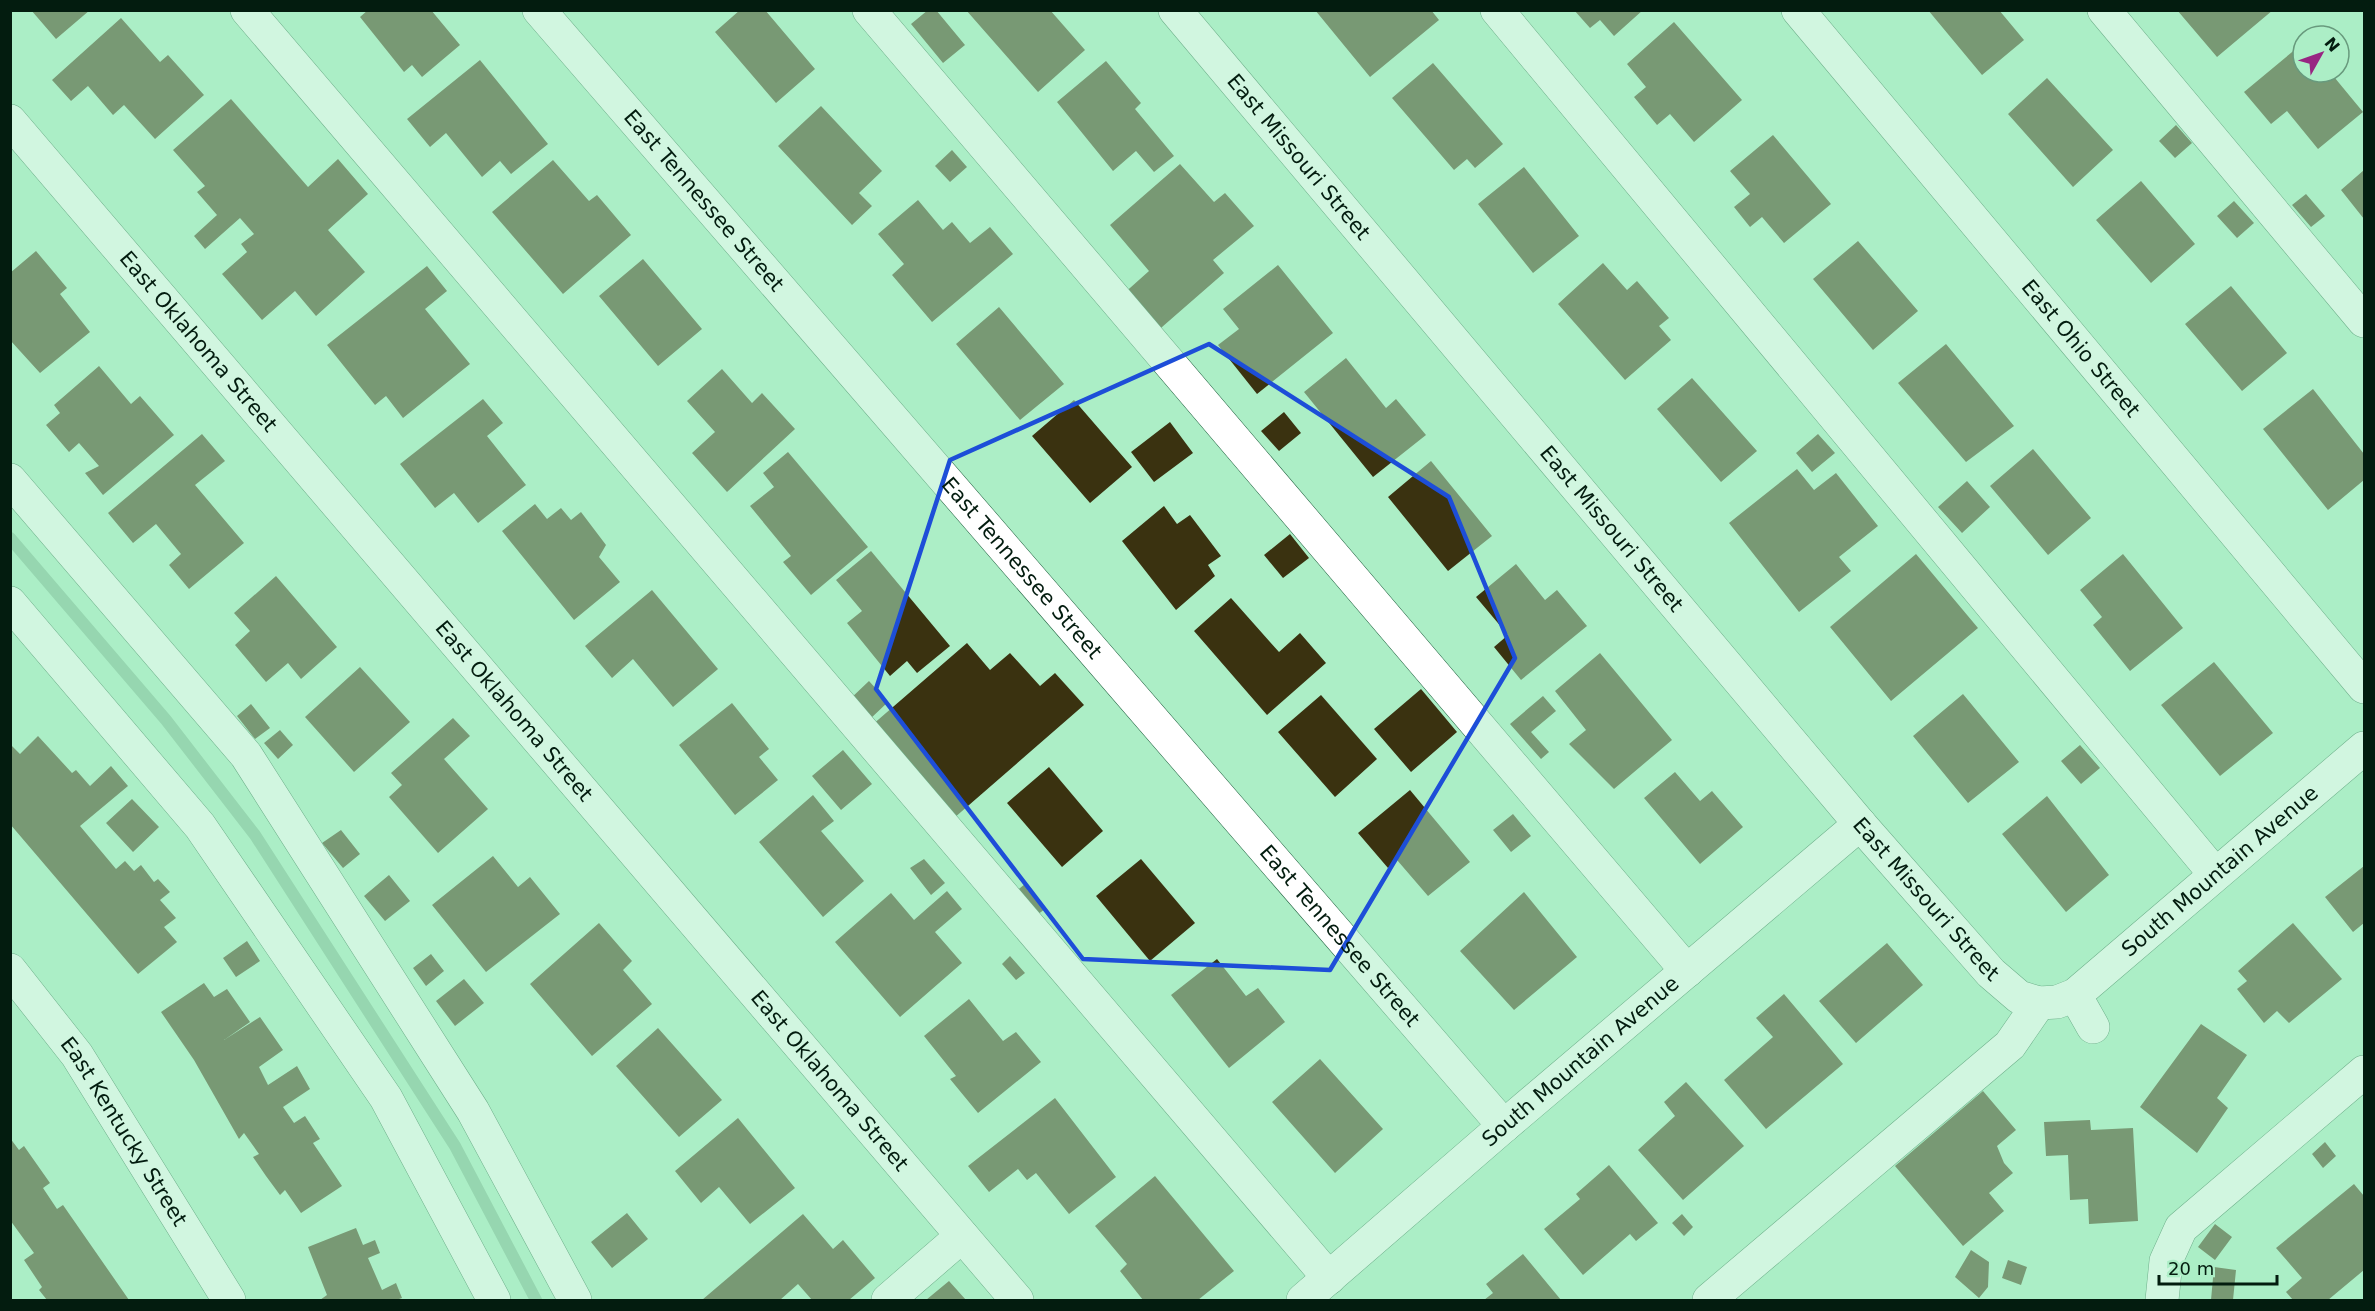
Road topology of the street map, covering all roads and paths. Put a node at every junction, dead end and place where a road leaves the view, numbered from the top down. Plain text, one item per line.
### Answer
1 (247, 10) edge
2 (539, 10) edge
3 (869, 10) edge
4 (1175, 10) edge
5 (1497, 10) edge
6 (1798, 10) edge
7 (2104, 10) edge
8 (10, 121) edge
9 (2364, 321) edge
10 (10, 480) edge
11 (10, 603) edge
12 (2364, 687) edge
13 (2364, 748) edge
14 (1860, 824) junction
15 (2215, 874) junction
16 (10, 970) edge
17 (1687, 971) junction
18 (2074, 995) junction
19 (2039, 1002) junction
20 (2093, 1027) dead end
21 (2364, 1072) edge
22 (1504, 1126) junction
23 (962, 1236) junction
24 (1329, 1278) junction
25 (229, 1300) edge
26 (494, 1300) edge
27 (575, 1300) edge
28 (888, 1300) edge
29 (1017, 1300) edge
30 (1303, 1300) edge
31 (1708, 1300) edge
32 (2162, 1300) edge

1 - 24 street
2 - 22 street, East Tennessee Street
3 - 17 street
4 - 14 street, East Missouri Street
5 - 15 street
6 - 12 street, East Ohio Street
7 - 9 street
8 - 23 street, East Oklahoma Street
10 - 27 street
11 - 26 street
13 - 15 street, South Mountain Avenue
14 - 17 street, South Mountain Avenue
14 - 19 street, East Missouri Street
15 - 18 street, South Mountain Avenue
16 - 25 street, East Kentucky Street
17 - 22 street, South Mountain Avenue
18 - 19 street
18 - 20 street
19 - 31 street
21 - 32 street
22 - 24 street, South Mountain Avenue
23 - 28 street
23 - 29 street, East Oklahoma Street
24 - 30 street, South Mountain Avenue

